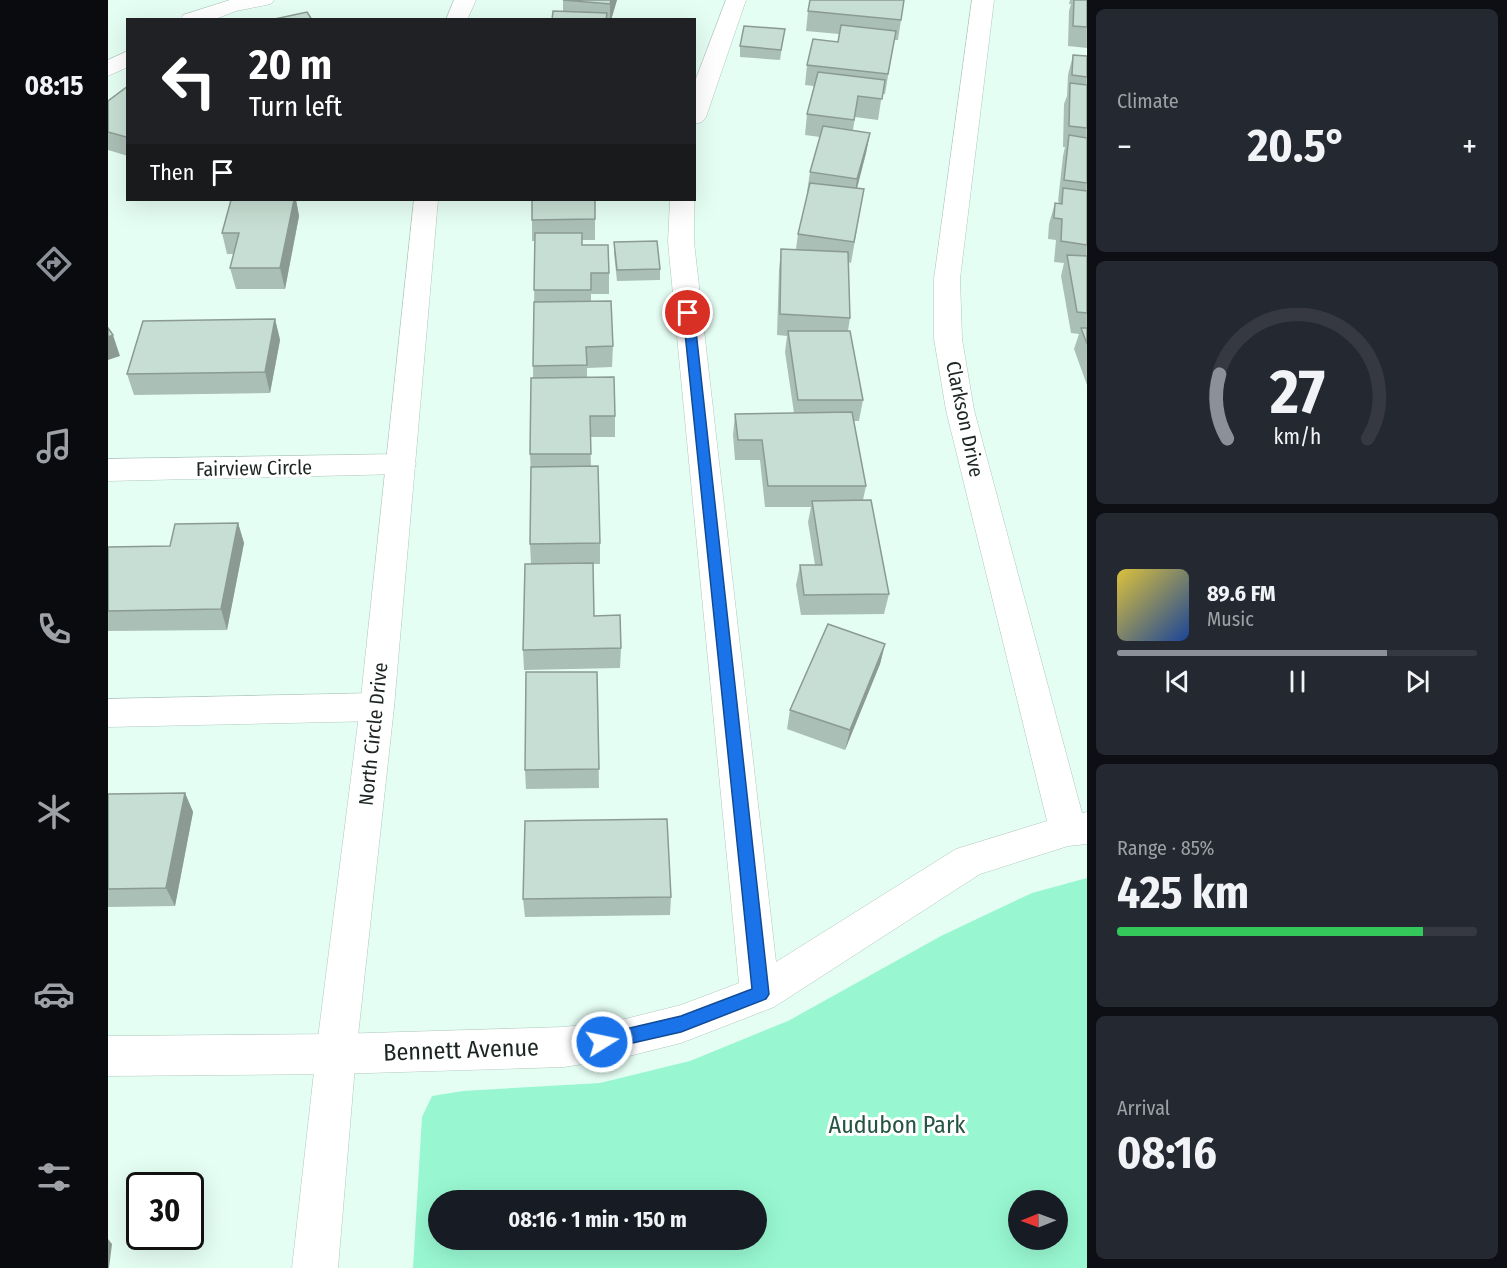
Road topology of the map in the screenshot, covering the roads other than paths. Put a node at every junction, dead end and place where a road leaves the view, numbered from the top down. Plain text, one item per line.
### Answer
1 (264, 0) edge
2 (465, 0) edge
3 (736, 0) edge
4 (983, 0) edge
5 (196, 18) edge
6 (457, 18) edge
7 (126, 58) edge
8 (108, 69) edge
9 (696, 111) edge
10 (426, 201) edge
11 (682, 201) edge
12 (401, 465) junction
13 (108, 470) edge
14 (377, 707) junction
15 (108, 713) edge
16 (1077, 829) edge
17 (760, 994) junction
18 (336, 1054) junction
19 (108, 1056) edge
20 (315, 1268) edge

1 - 5 street
2 - 6 street
3 - 9 street
4 - 16 street, Clarkson Drive
7 - 8 street
10 - 12 street, North Circle Drive
11 - 17 street
12 - 13 street, Fairview Circle
12 - 14 street, North Circle Drive
14 - 15 street
14 - 18 street, North Circle Drive
16 - 17 street, Bennett Avenue
17 - 18 street, Bennett Avenue
18 - 19 street, Bennett Avenue
18 - 20 street, North Circle Drive

